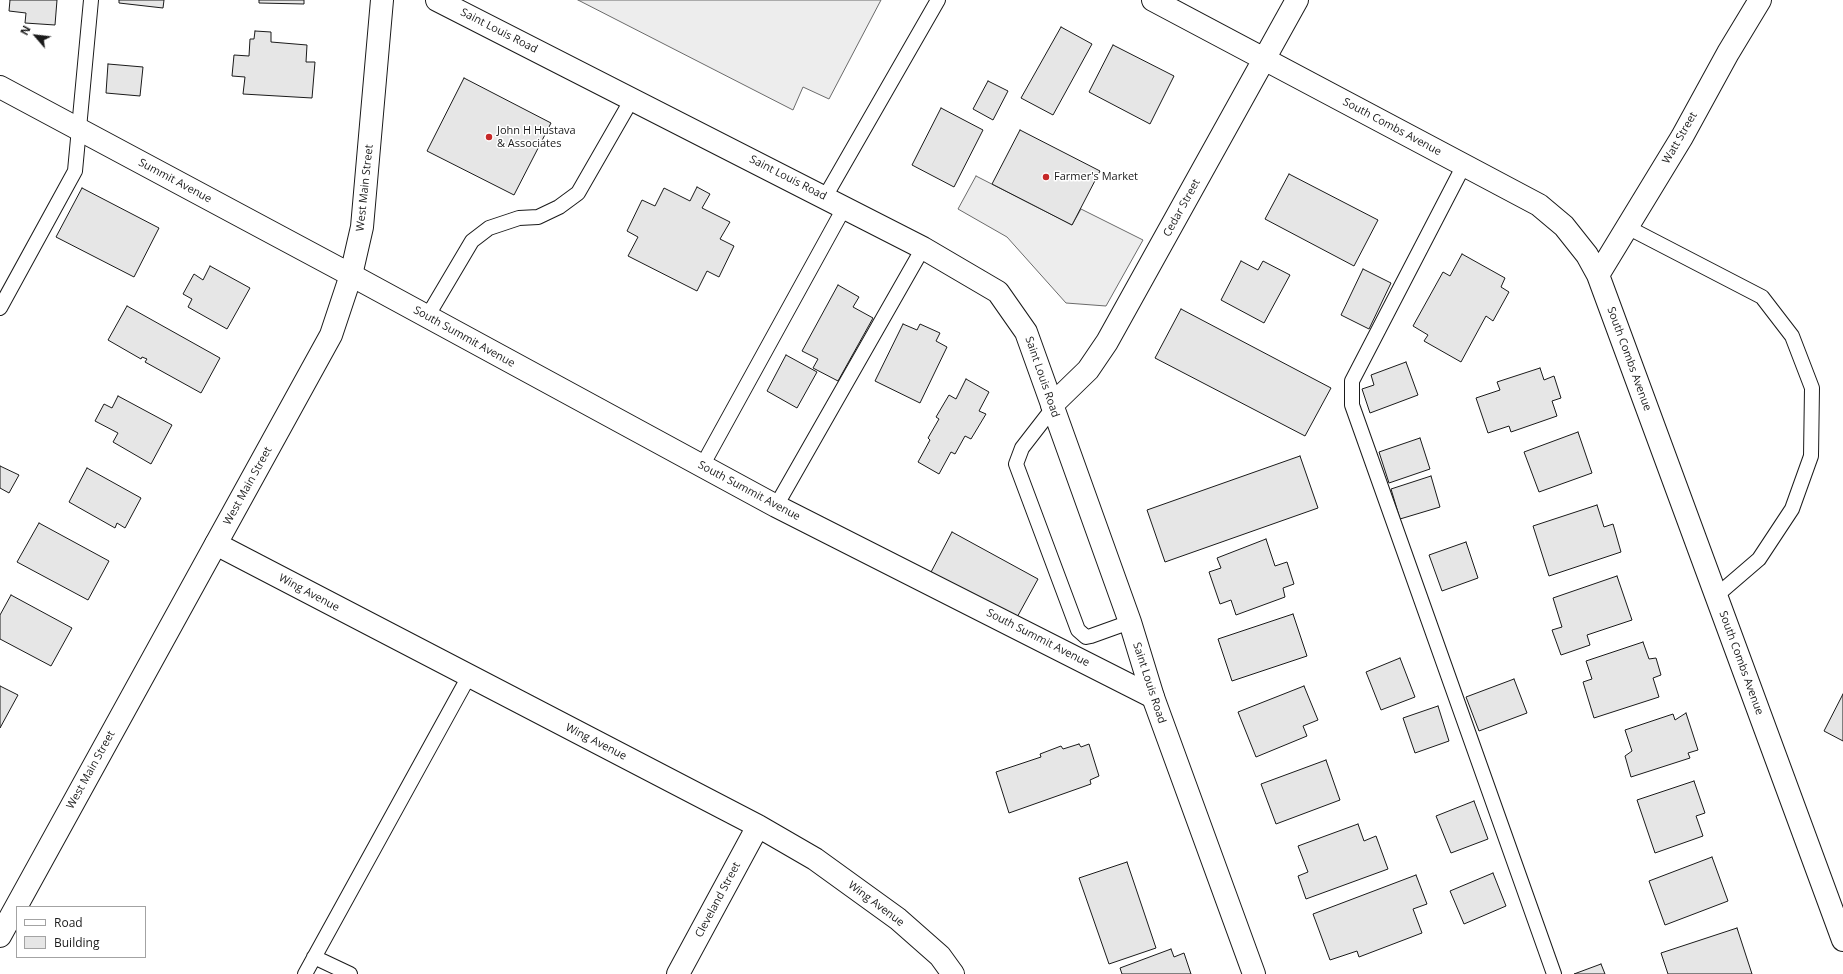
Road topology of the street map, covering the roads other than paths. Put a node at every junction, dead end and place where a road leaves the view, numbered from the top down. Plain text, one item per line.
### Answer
1 (91, 0) edge
2 (382, 0) edge
3 (437, 0) edge
4 (938, 0) edge
5 (1153, 0) edge
6 (1297, 0) edge
7 (1760, 0) edge
8 (1265, 59) junction
9 (0, 87) edge
10 (632, 99) junction
11 (79, 129) junction
12 (1464, 165) junction
13 (825, 198) junction
14 (844, 208) junction
15 (1627, 227) junction
16 (924, 248) junction
17 (351, 275) junction
18 (1598, 275) junction
19 (0, 308) edge
20 (427, 317) junction
21 (1052, 406) junction
22 (702, 466) junction
23 (776, 506) junction
24 (216, 544) junction
25 (1716, 596) junction
26 (1130, 622) junction
27 (469, 676) junction
28 (1153, 696) junction
29 (758, 826) junction
30 (17, 906) edge
31 (16, 907) edge
32 (0, 936) edge
33 (1843, 940) edge
34 (314, 957) junction
35 (305, 974) edge
36 (350, 974) edge
37 (678, 974) edge
38 (953, 974) edge
39 (1254, 974) edge
40 (1554, 974) edge

1 - 11 lane
2 - 17 street, West Main Street
3 - 10 street, Saint Louis Road
4 - 13 lane
5 - 8 street, South Combs Avenue
6 - 8 street, Cedar Street
7 - 15 street, Watt Street
8 - 12 street, South Combs Avenue
8 - 21 street, Cedar Street
9 - 11 street, Summit Avenue
10 - 13 street, Saint Louis Road
10 - 20 lane
11 - 17 street, Summit Avenue
11 - 19 lane
12 - 18 street, South Combs Avenue
12 - 40 lane
13 - 14 street, Saint Louis Road
14 - 16 street, Saint Louis Road
14 - 22 lane
15 - 18 street, Watt Street
15 - 25 lane
16 - 21 street, Saint Louis Road
16 - 23 lane
17 - 20 street, South Summit Avenue
17 - 24 street, West Main Street
18 - 25 street, South Combs Avenue
20 - 22 street, South Summit Avenue
21 - 26 street, Saint Louis Road
21 - 26 lane
22 - 23 street, South Summit Avenue
23 - 28 street, South Summit Avenue
24 - 27 street, Wing Avenue
24 - 30 street, West Main Street
25 - 33 street, South Combs Avenue
26 - 28 street, Saint Louis Road
27 - 29 street, Wing Avenue
27 - 34 lane
28 - 39 street, Saint Louis Road
29 - 37 street, Cleveland Street
29 - 38 street, Wing Avenue
31 - 32 street, West Main Street
34 - 35 lane
34 - 36 lane

